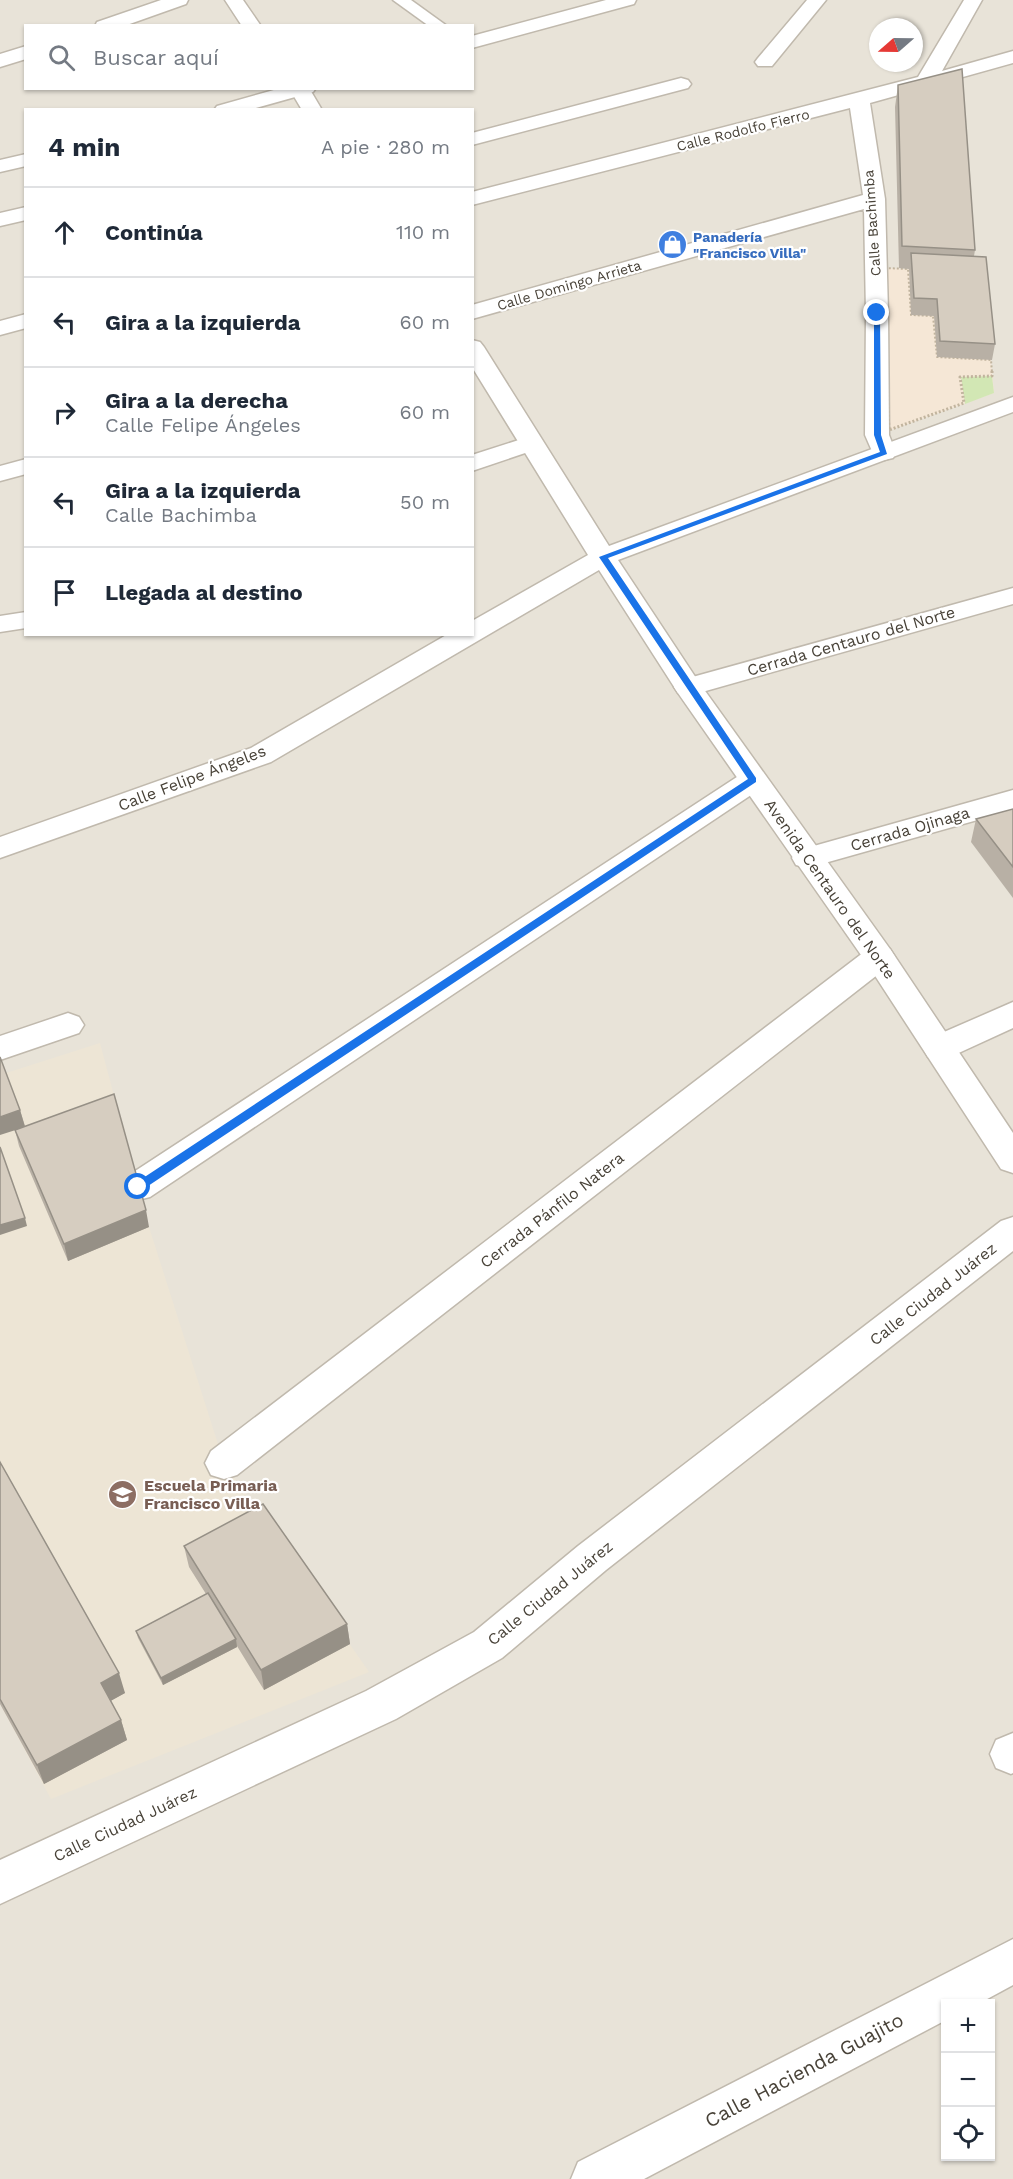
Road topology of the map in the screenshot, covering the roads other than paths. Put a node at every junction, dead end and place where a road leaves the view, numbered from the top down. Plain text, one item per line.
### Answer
1 (178, 0) edge
2 (234, 0) edge
3 (401, 0) edge
4 (627, 0) edge
5 (817, 0) edge
6 (973, 0) edge
7 (587, 4) edge
8 (110, 24) edge
9 (251, 24) edge
10 (437, 24) edge
11 (474, 41) edge
12 (24, 53) edge
13 (1013, 57) edge
14 (0, 61) edge
15 (765, 62) dead end
16 (926, 81) junction
17 (681, 84) dead end
18 (298, 90) edge
19 (302, 90) edge
20 (859, 100) junction
21 (231, 108) edge
22 (311, 108) edge
23 (474, 138) edge
24 (24, 160) edge
25 (0, 166) edge
26 (474, 198) edge
27 (874, 199) junction
28 (24, 214) edge
29 (0, 220) edge
30 (474, 311) edge
31 (24, 322) edge
32 (0, 328) edge
33 (474, 350) edge
34 (1013, 404) edge
35 (531, 443) junction
36 (884, 453) junction
37 (474, 463) edge
38 (24, 467) edge
39 (0, 474) edge
40 (603, 557) junction
41 (1013, 596) edge
42 (24, 620) edge
43 (0, 624) edge
44 (474, 632) edge
45 (468, 636) edge
46 (688, 687) junction
47 (753, 780) junction
48 (1013, 800) edge
49 (0, 848) edge
50 (807, 858) junction
51 (879, 957) junction
52 (1013, 1014) edge
53 (68, 1025) dead end
54 (0, 1048) edge
55 (939, 1048) junction
56 (1013, 1160) edge
57 (138, 1187) edge
58 (1013, 1231) edge
59 (224, 1463) dead end
60 (0, 1882) edge
61 (1013, 1961) edge
62 (594, 2179) edge

1 - 8 street
2 - 9 street
3 - 10 lane
4 - 7 street
5 - 15 street
6 - 16 street
7 - 11 street
12 - 14 street
13 - 16 street, Calle Rodolfo Fierro
16 - 20 street, Calle Rodolfo Fierro
17 - 23 street
18 - 21 street
19 - 22 street
20 - 26 street, Calle Rodolfo Fierro
20 - 27 street, Calle Bachimba
24 - 25 street
27 - 30 street, Calle Domingo Arrieta
27 - 36 street, Calle Bachimba
28 - 29 street
31 - 32 street
33 - 35 street, Avenida Centauro del Norte
34 - 36 street, Calle Felipe Ángeles
35 - 37 street
35 - 40 street, Avenida Centauro del Norte
36 - 40 street, Calle Felipe Ángeles
38 - 39 street
40 - 44 street, Calle Felipe Ángeles
40 - 46 street, Avenida Centauro del Norte
41 - 46 street, Cerrada Centauro del Norte
42 - 43 street
45 - 49 street, Calle Felipe Ángeles
46 - 47 street, Avenida Centauro del Norte
47 - 50 street, Avenida Centauro del Norte
47 - 57 street
48 - 50 street, Cerrada Ojinaga
50 - 51 street, Avenida Centauro del Norte
51 - 55 street, Avenida Centauro del Norte
51 - 59 street, Cerrada Pánfilo Natera
52 - 55 street
53 - 54 street
55 - 56 street, Avenida Centauro del Norte
58 - 60 street, Calle Ciudad Juárez
61 - 62 street, Calle Hacienda Guajito

